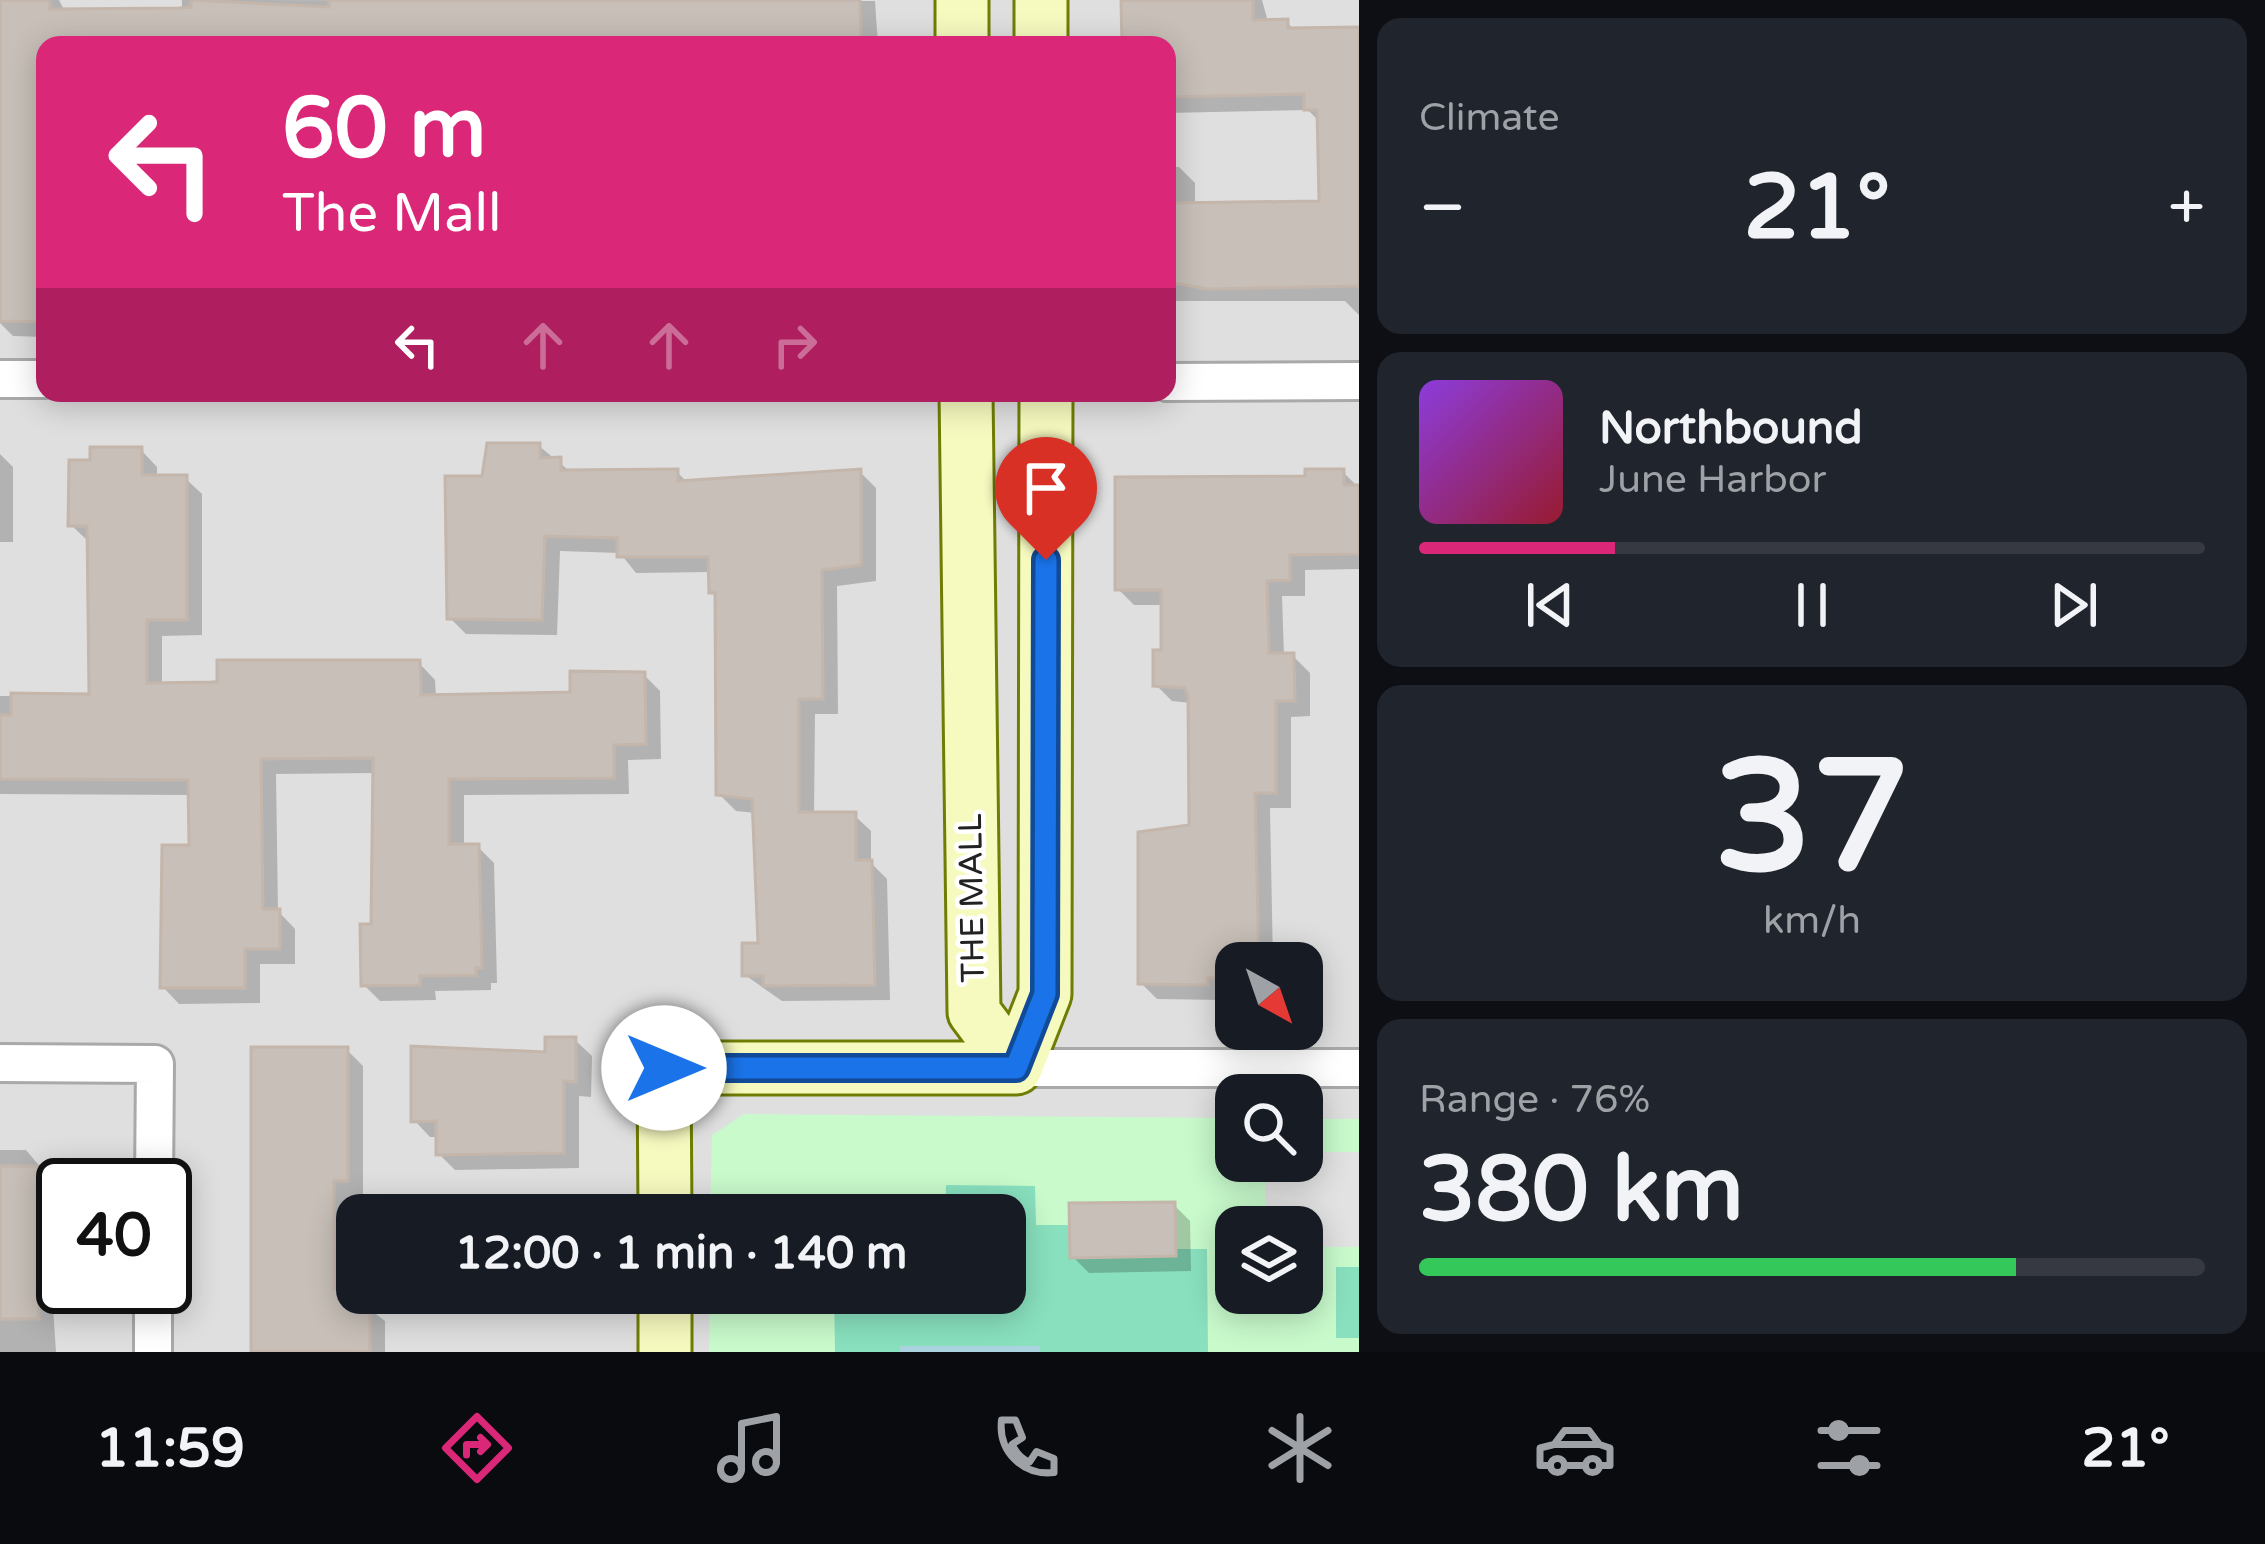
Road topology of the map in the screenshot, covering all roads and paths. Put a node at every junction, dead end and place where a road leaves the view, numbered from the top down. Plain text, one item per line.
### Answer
1 (962, 0) edge
2 (1041, 0) edge
3 (962, 36) edge
4 (1041, 36) edge
5 (36, 379) edge
6 (0, 380) edge
7 (1359, 381) edge
8 (1176, 382) edge
9 (966, 402) edge
10 (1046, 402) edge
11 (0, 1063) edge
12 (1016, 1068) junction
13 (1359, 1068) edge
14 (154, 1158) edge
15 (665, 1194) edge
16 (153, 1314) edge
17 (665, 1314) edge
18 (153, 1352) edge
19 (665, 1352) edge

1 - 3 street
2 - 4 street
5 - 6 street
7 - 8 street
9 - 12 street, THE MALL
10 - 12 street
11 - 14 street
12 - 13 street
12 - 15 street
16 - 18 street
17 - 19 street

